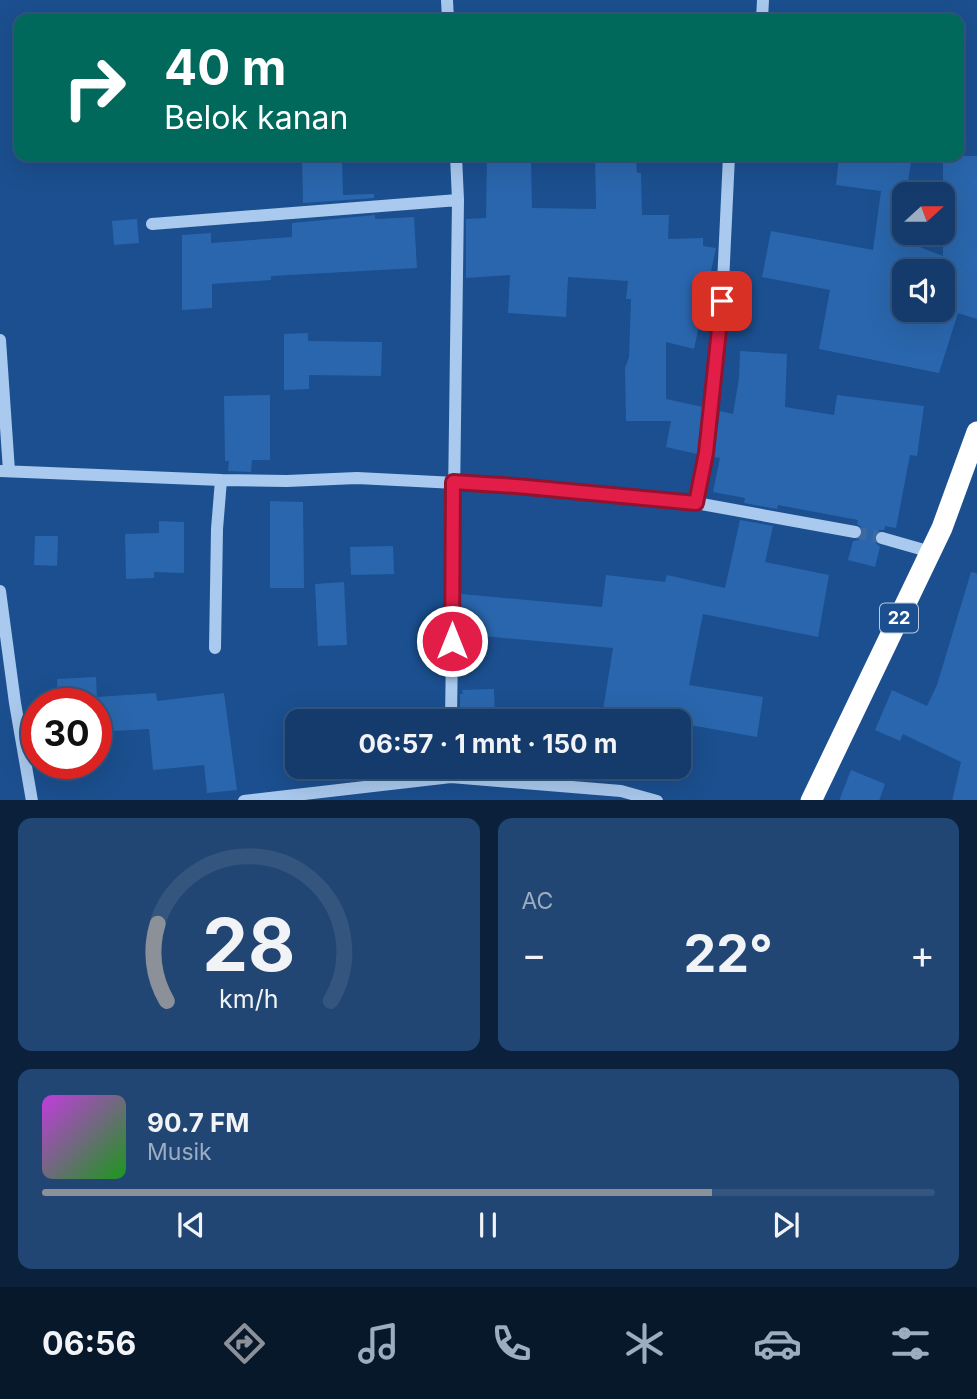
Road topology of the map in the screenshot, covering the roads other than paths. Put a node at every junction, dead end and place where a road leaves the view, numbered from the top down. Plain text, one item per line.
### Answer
1 (456, 161) edge
2 (729, 161) edge
3 (458, 200) junction
4 (152, 224) dead end
5 (0, 340) edge
6 (977, 432) edge
7 (5, 471) edge
8 (221, 480) junction
9 (453, 482) junction
10 (696, 503) junction
11 (855, 532) tunnel mouth
12 (882, 538) tunnel mouth
13 (931, 552) junction
14 (0, 591) edge
15 (215, 648) dead end
16 (452, 709) edge
17 (399, 779) edge
18 (514, 779) edge
19 (32, 800) edge
20 (244, 800) edge
21 (657, 800) edge
22 (811, 800) edge

1 - 3 street
2 - 10 street
3 - 4 street
3 - 9 street
5 - 7 street
6 - 13 highway, 22
7 - 8 street
8 - 9 street
8 - 15 street
9 - 10 street
9 - 16 street
10 - 11 street
12 - 13 street
13 - 22 highway, 22
14 - 19 street
17 - 20 street
18 - 21 street

